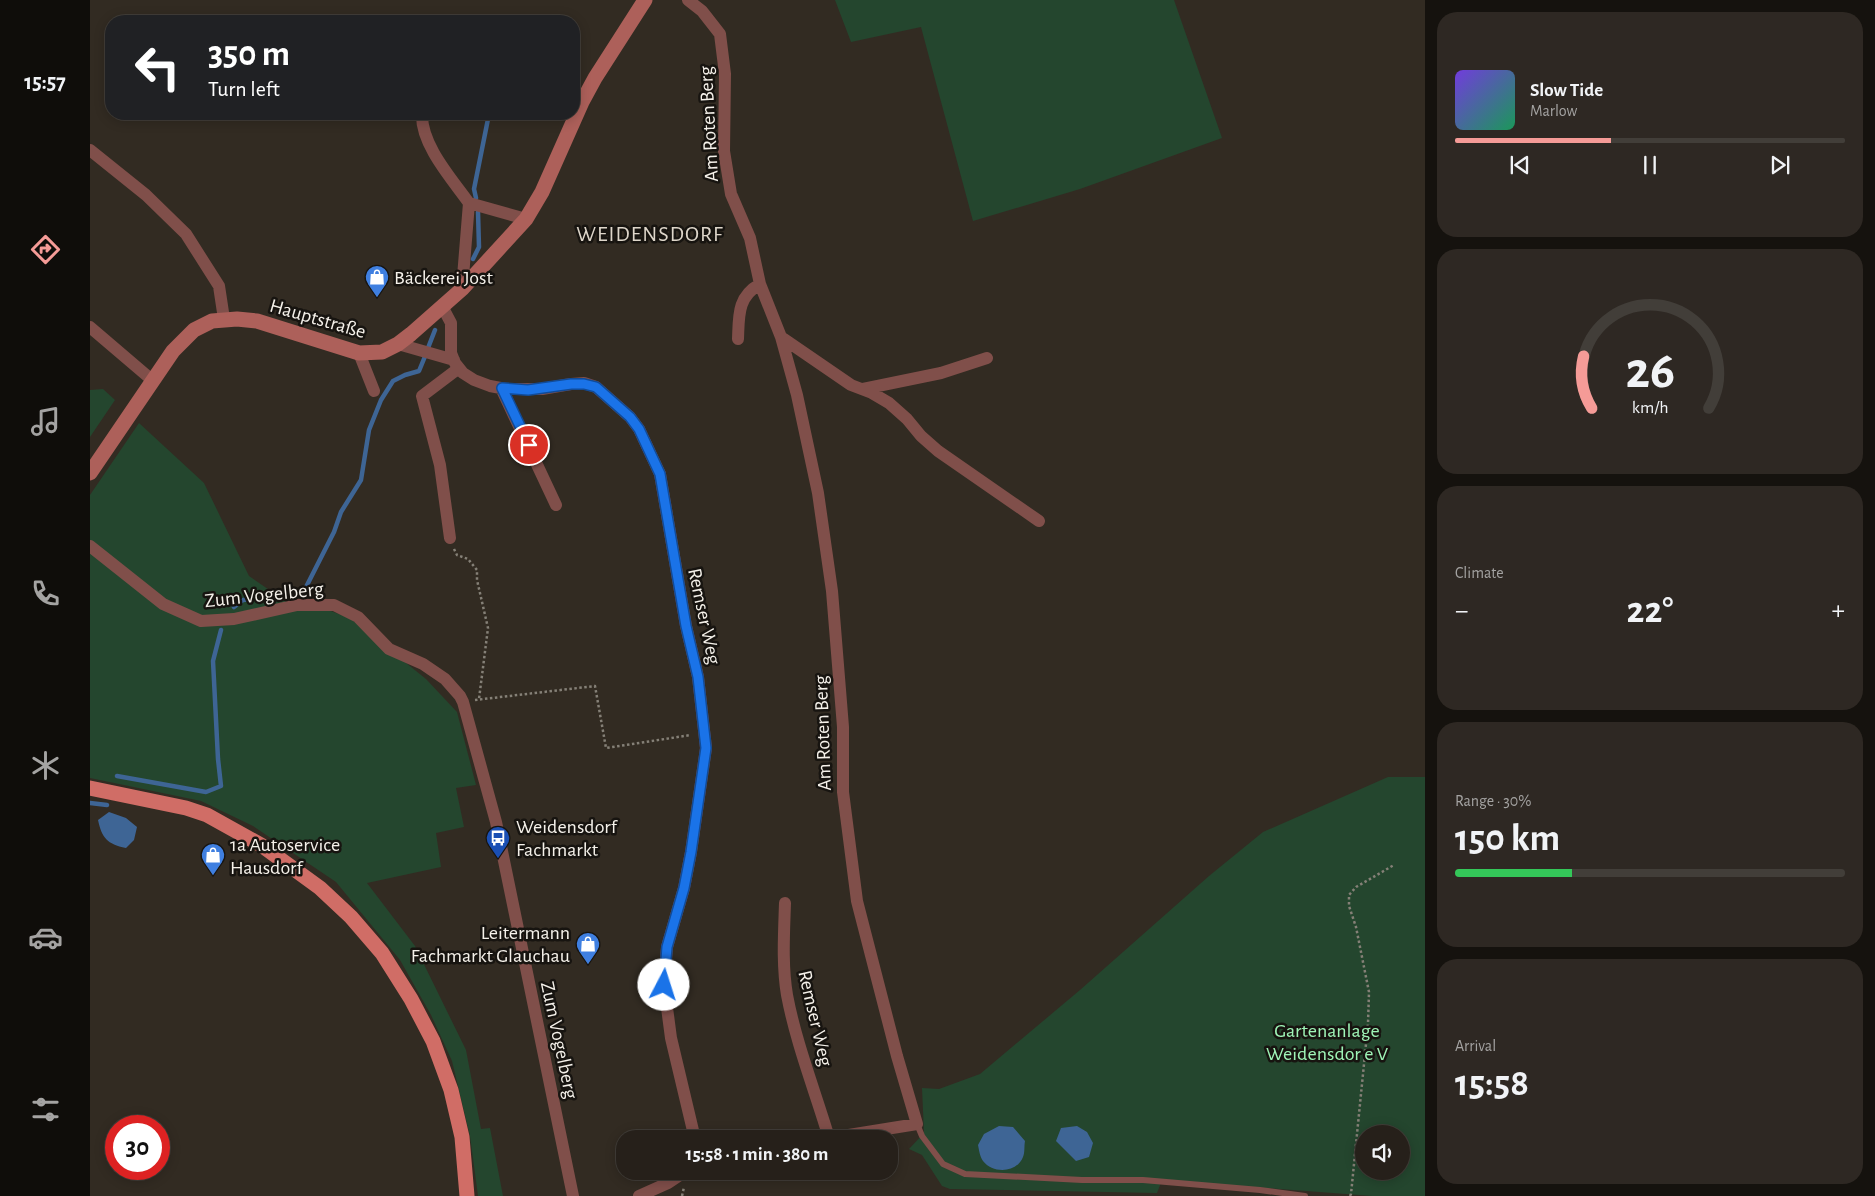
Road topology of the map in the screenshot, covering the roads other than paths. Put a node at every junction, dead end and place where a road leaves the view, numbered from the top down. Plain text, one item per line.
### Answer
1 (645, 0) edge
2 (688, 0) edge
3 (580, 106) edge
4 (423, 120) edge
5 (574, 120) edge
6 (90, 150) edge
7 (469, 203) junction
8 (526, 219) junction
9 (760, 284) junction
10 (462, 289) junction
11 (442, 306) junction
12 (224, 319) junction
13 (90, 328) edge
14 (781, 337) junction
15 (738, 339) dead end
16 (398, 344) junction
17 (359, 353) junction
18 (987, 358) dead end
19 (456, 364) junction
20 (152, 380) junction
21 (502, 388) junction
22 (863, 389) junction
23 (374, 391) dead end
24 (90, 473) edge
25 (556, 505) dead end
26 (1039, 521) dead end
27 (450, 538) road end
28 (90, 546) edge
29 (90, 788) edge
30 (785, 903) dead end
31 (916, 1124) junction
32 (693, 1130) edge
33 (824, 1130) edge
34 (877, 1130) edge
35 (672, 1180) edge
36 (467, 1196) edge
37 (573, 1196) edge
38 (639, 1196) edge
39 (1305, 1196) edge

1 - 3 main road, Hauptstraße
2 - 9 street, Am Roten Berg
4 - 7 street
5 - 8 main road, Hauptstraße
6 - 12 street
7 - 8 street
7 - 10 street
8 - 10 main road, Hauptstraße
9 - 14 street, Am Roten Berg
9 - 15 street
10 - 11 main road, Hauptstraße
11 - 16 main road, Hauptstraße
11 - 19 street
12 - 17 main road, Hauptstraße
12 - 20 main road, Hauptstraße
13 - 20 street
14 - 22 street
14 - 31 street, Am Roten Berg
16 - 17 main road, Hauptstraße
16 - 19 street, Remser Weg
17 - 23 street
18 - 22 street
19 - 21 street, Remser Weg
19 - 27 street
20 - 24 main road, Hauptstraße
21 - 25 street
21 - 32 street, Remser Weg
22 - 26 street
28 - 37 street, Zum Vogelberg
29 - 36 main road
30 - 33 street, Remser Weg
31 - 34 street, Remser Weg
31 - 39 lane
35 - 38 street

